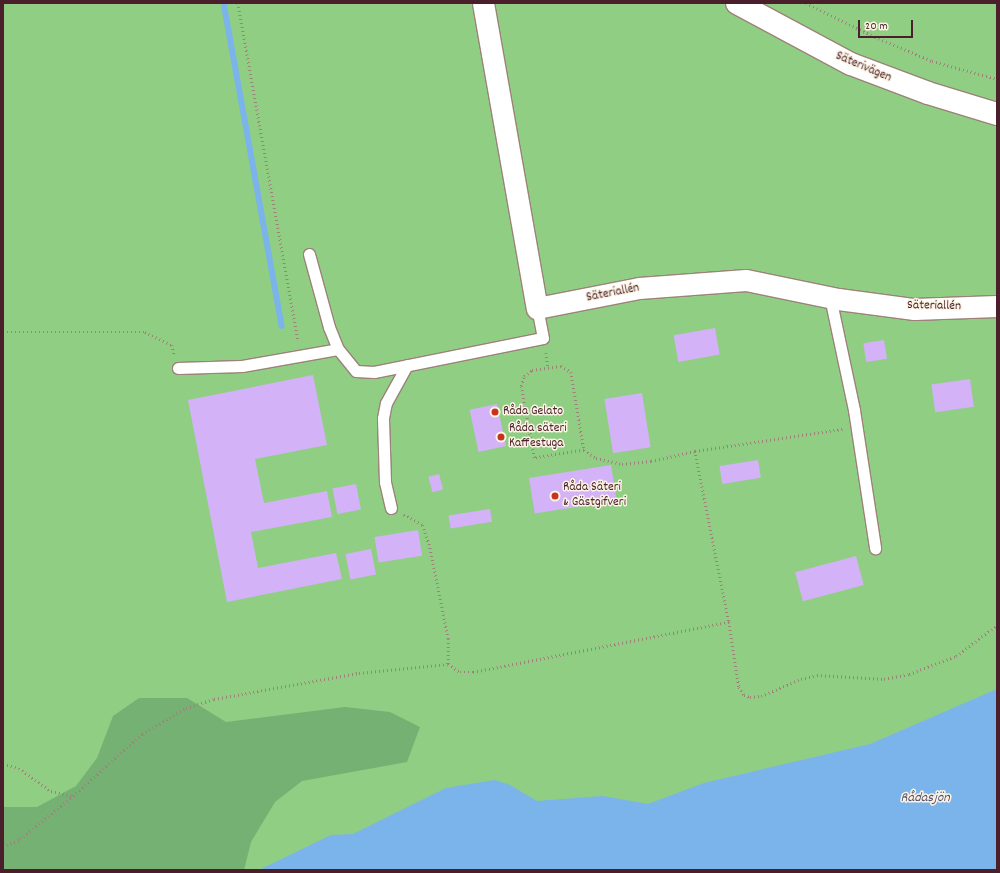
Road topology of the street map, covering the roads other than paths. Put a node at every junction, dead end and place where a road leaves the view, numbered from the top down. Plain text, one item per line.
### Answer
1 (483, 3) edge
2 (737, 3) edge
3 (997, 114) edge
4 (310, 254) dead end
5 (830, 297) junction
6 (997, 306) edge
7 (537, 308) junction
8 (338, 349) junction
9 (408, 365) junction
10 (178, 368) road end
11 (391, 508) road end
12 (875, 548) dead end

1 - 7 street
2 - 3 street, Säterivägen
4 - 8 lane
5 - 6 street, Säteriallén
5 - 7 street, Säteriallén
5 - 12 lane
7 - 9 lane
8 - 9 lane
8 - 10 lane
9 - 11 lane

